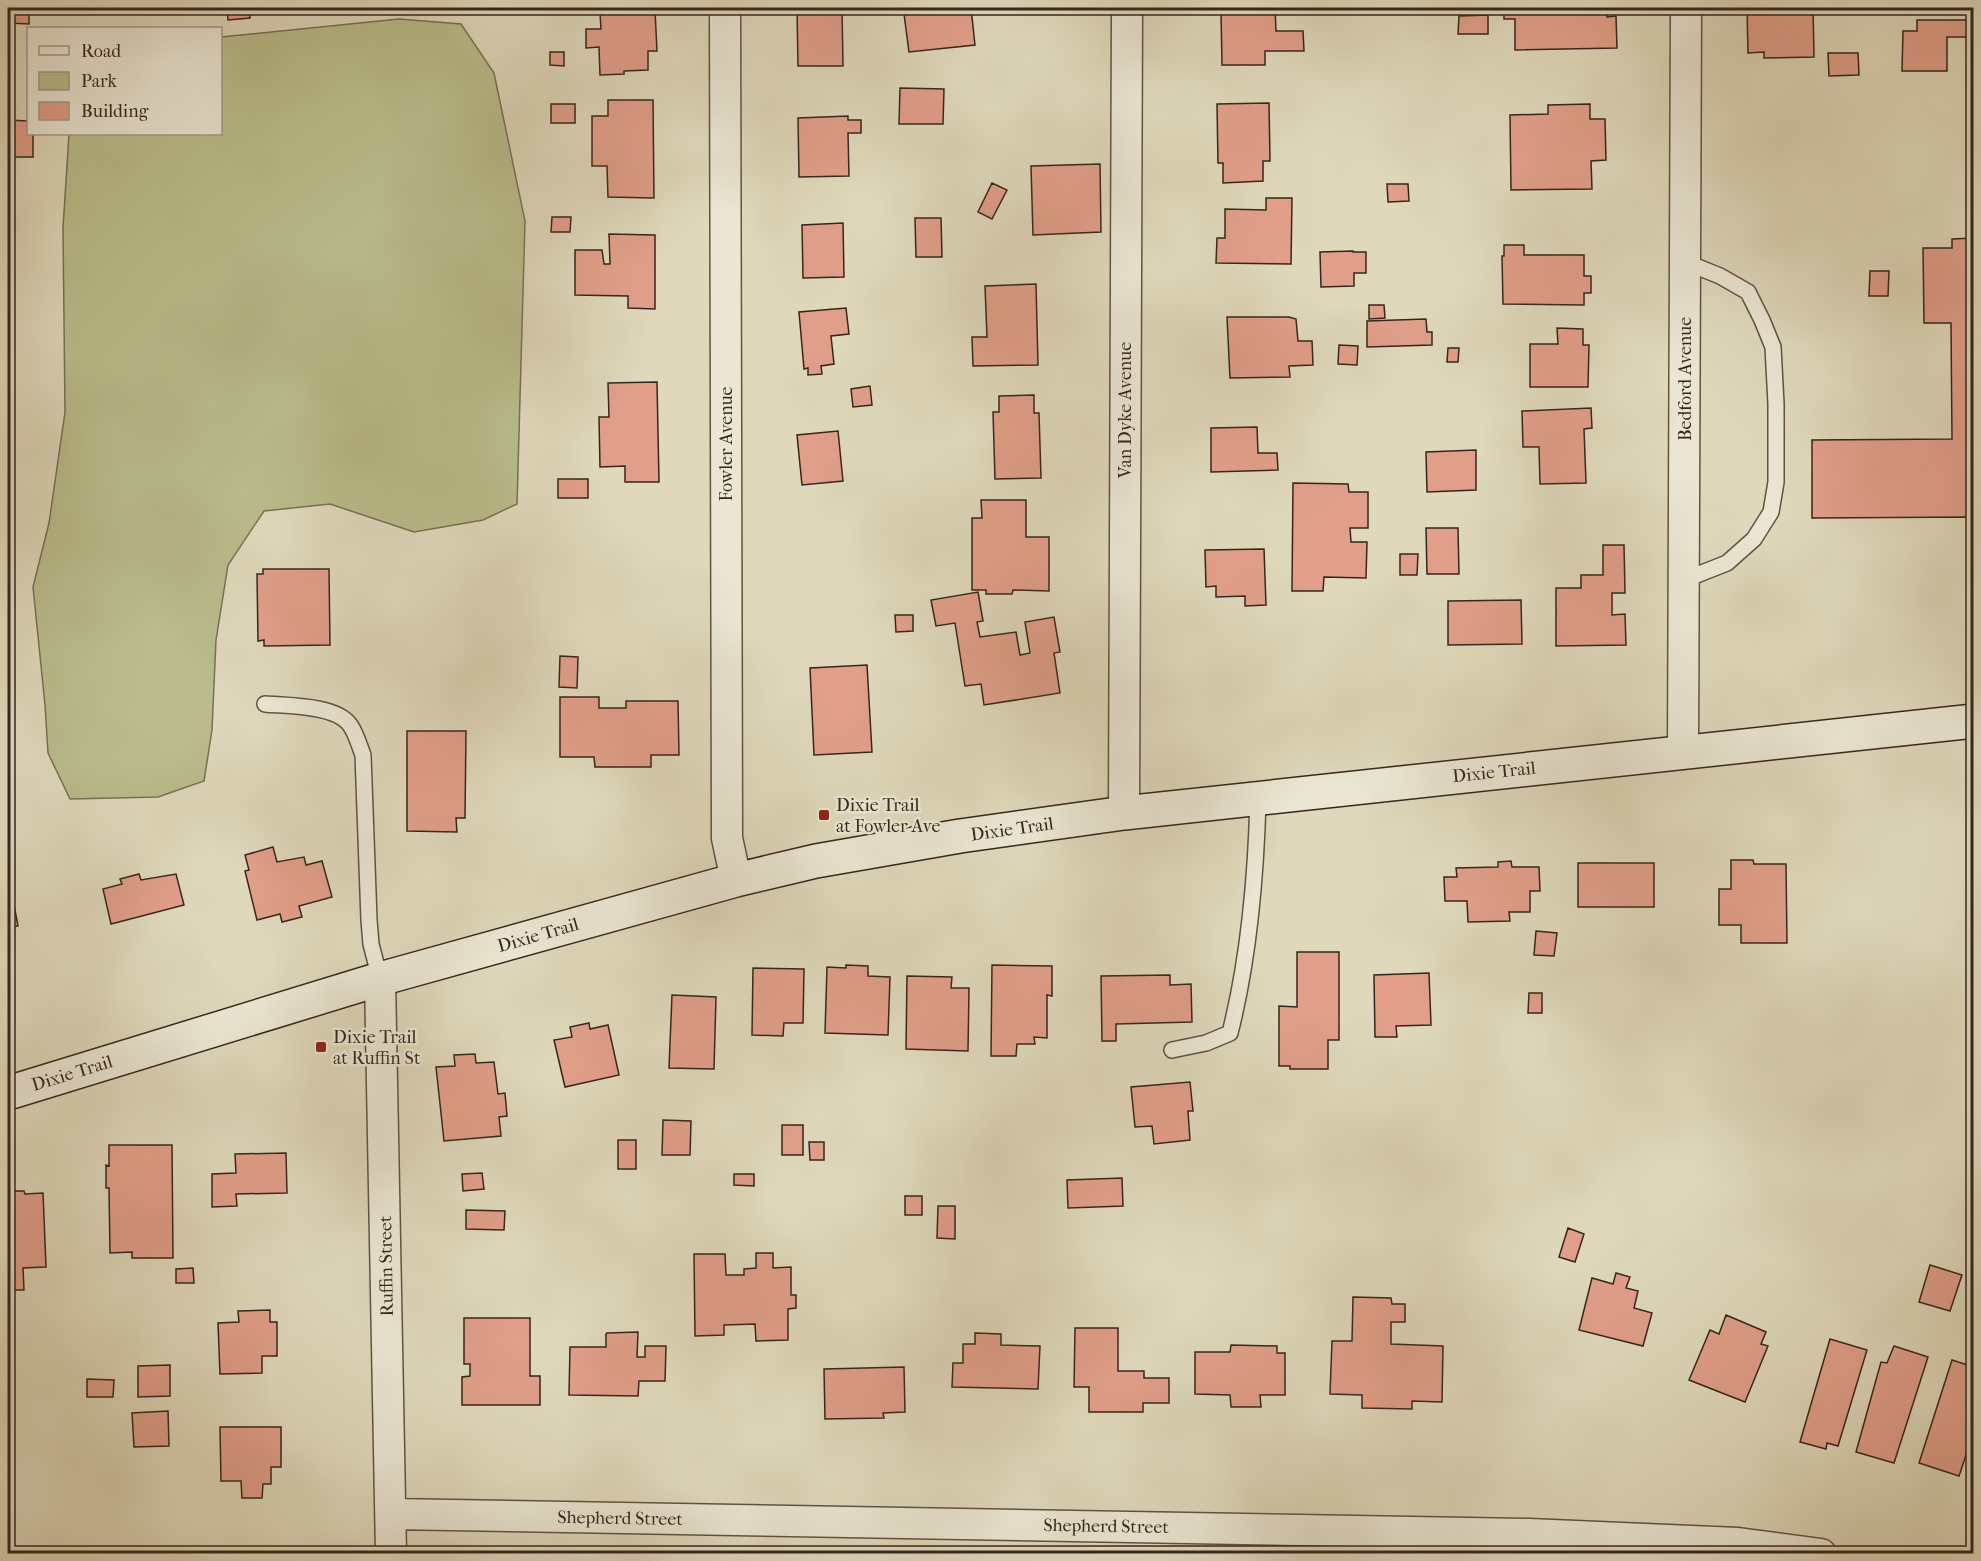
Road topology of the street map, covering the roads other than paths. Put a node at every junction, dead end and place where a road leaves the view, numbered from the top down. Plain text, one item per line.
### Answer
1 (724, 8) edge
2 (1127, 8) edge
3 (1686, 8) edge
4 (1685, 262) junction
5 (1684, 580) junction
6 (265, 704) dead end
7 (1974, 721) edge
8 (1683, 751) junction
9 (1258, 799) junction
10 (1124, 813) junction
11 (736, 880) junction
12 (380, 979) junction
13 (1172, 1050) dead end
14 (8, 1093) edge
15 (391, 1514) junction
16 (1520, 1544) edge
17 (391, 1554) edge
18 (1821, 1554) edge

1 - 11 street, Fowler Avenue
2 - 10 street, Van Dyke Avenue
3 - 4 street, Bedford Avenue
4 - 5 street, Bedford Avenue
4 - 5 lane
5 - 8 street, Bedford Avenue
6 - 12 lane
7 - 8 main road, Dixie Trail
8 - 9 main road, Dixie Trail
9 - 10 main road, Dixie Trail
9 - 13 lane
10 - 11 main road, Dixie Trail
11 - 12 main road, Dixie Trail
12 - 14 main road, Dixie Trail
12 - 15 street, Ruffin Street
15 - 16 street, Shepherd Street
15 - 17 street, Ruffin Street
16 - 18 street, Shepherd Street

